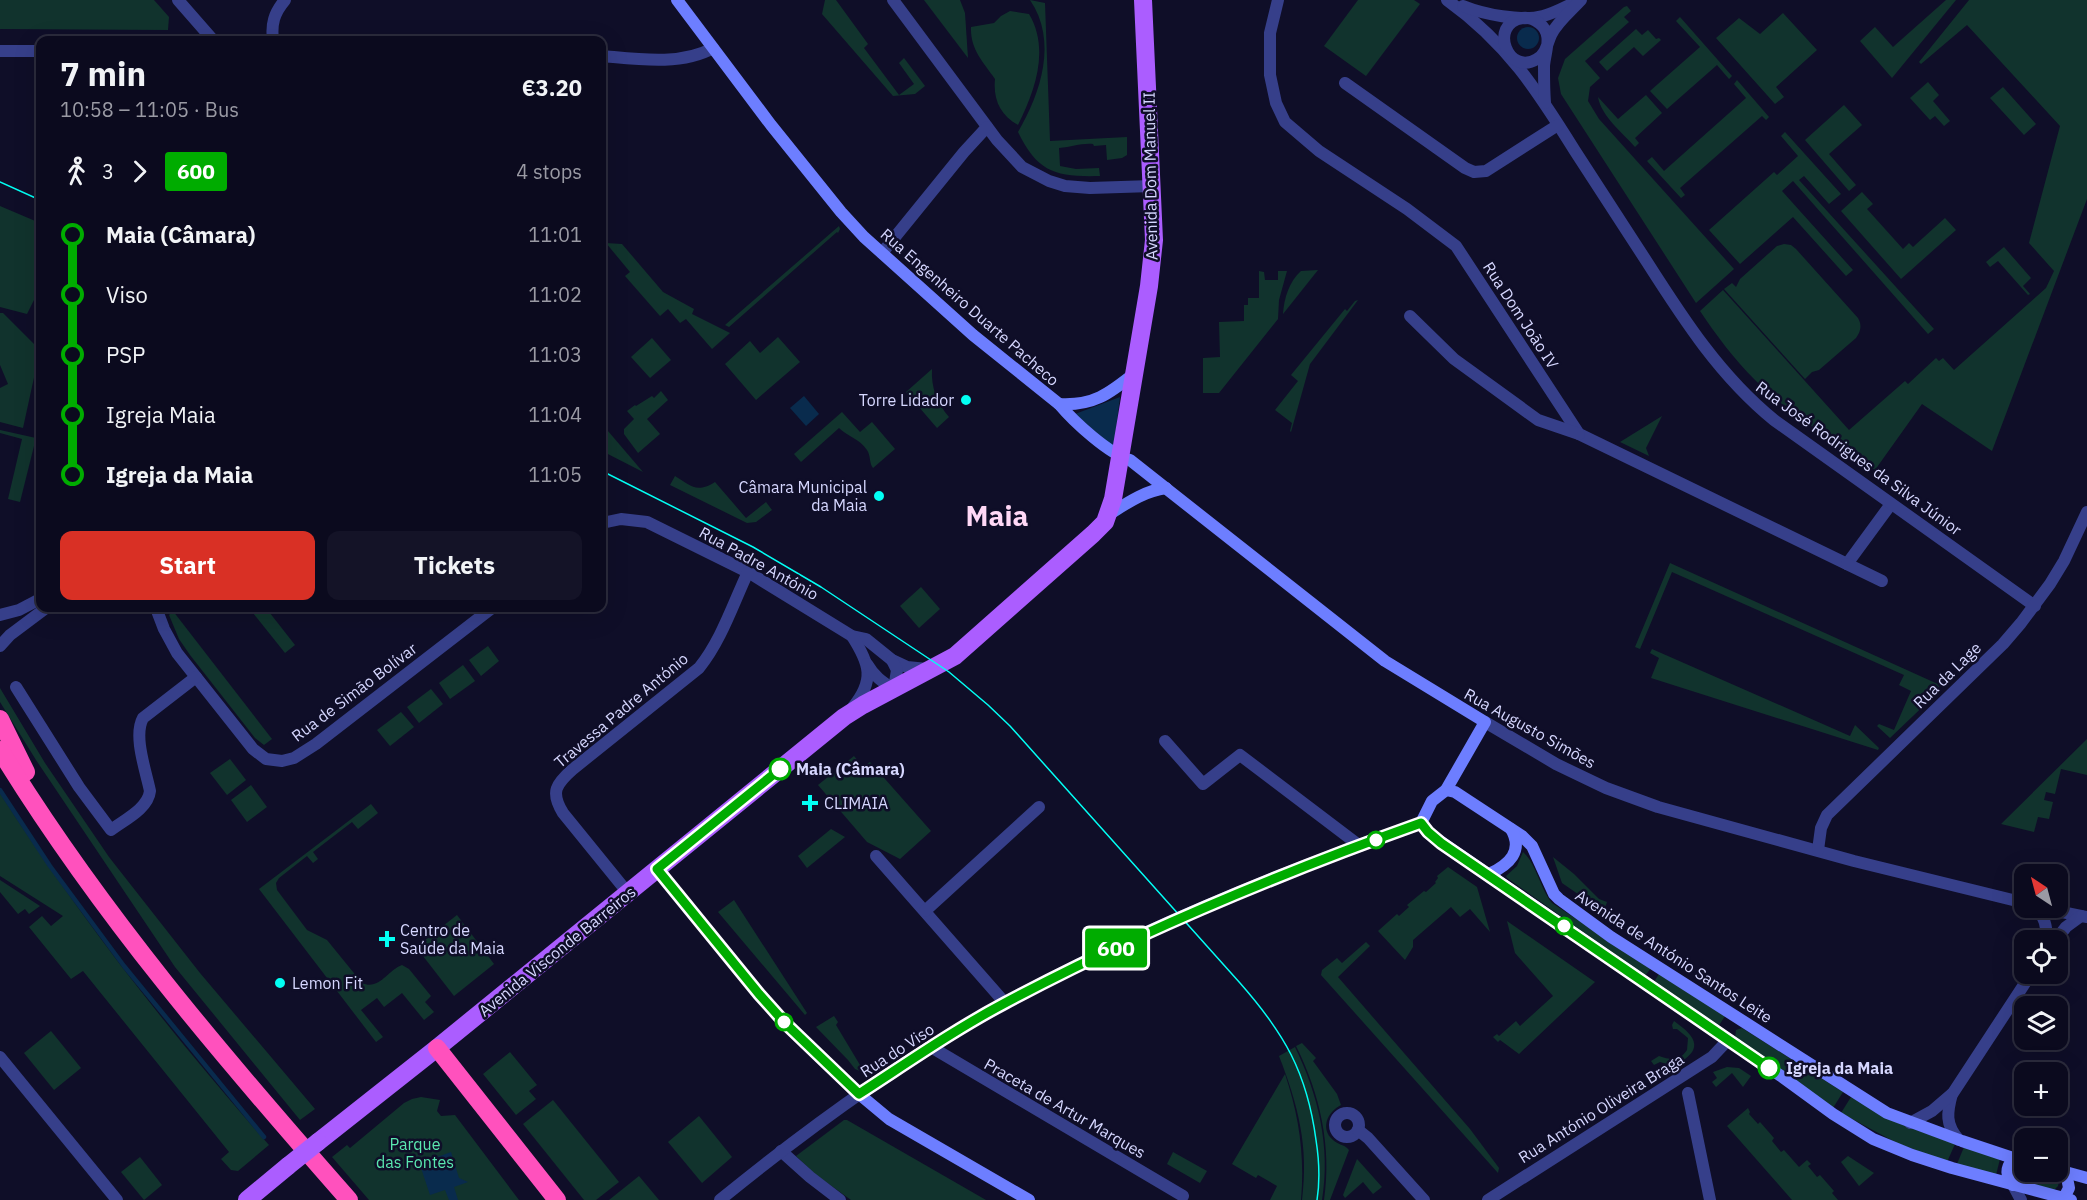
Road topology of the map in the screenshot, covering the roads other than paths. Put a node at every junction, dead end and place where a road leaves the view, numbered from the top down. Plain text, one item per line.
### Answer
1 (178, 0) edge
2 (285, 0) edge
3 (677, 0) edge
4 (893, 0) edge
5 (1143, 0) edge
6 (1278, 0) edge
7 (1447, 0) edge
8 (1580, 0) edge
9 (1529, 18) junction
10 (210, 36) edge
11 (273, 36) edge
12 (713, 48) junction
13 (1546, 48) junction
14 (0, 51) edge
15 (36, 51) edge
16 (1509, 55) junction
17 (606, 56) edge
18 (1345, 83) dead end
19 (1545, 104) junction
20 (1558, 125) junction
21 (987, 127) junction
22 (1152, 186) junction
23 (882, 253) junction
24 (1410, 316) dead end
25 (1135, 373) junction
26 (1059, 404) junction
27 (1578, 434) junction
28 (1120, 457) junction
29 (1166, 488) junction
30 (1891, 504) junction
31 (2087, 512) edge
32 (1108, 515) junction
33 (606, 522) edge
34 (1848, 564) junction
35 (748, 572) junction
36 (1882, 581) dead end
37 (36, 601) edge
38 (2035, 606) junction
39 (41, 612) edge
40 (158, 612) edge
41 (487, 612) edge
42 (0, 615) edge
43 (852, 636) junction
44 (0, 646) edge
45 (892, 660) junction
46 (866, 662) junction
47 (931, 669) junction
48 (196, 677) junction
49 (16, 687) dead end
50 (894, 689) junction
51 (844, 717) junction
52 (0, 719) edge
53 (1485, 722) junction
54 (1165, 741) dead end
55 (0, 750) edge
56 (0, 767) edge
57 (1446, 790) junction
58 (1039, 807) dead end
59 (1421, 823) junction
60 (1510, 828) junction
61 (58, 838) junction
62 (1360, 846) junction
63 (1818, 850) junction
64 (876, 856) dead end
65 (657, 869) junction
66 (1489, 874) junction
67 (628, 893) junction
68 (2014, 900) edge
69 (925, 911) junction
70 (2068, 913) edge
71 (2084, 916) edge
72 (2064, 930) edge
73 (2024, 984) edge
74 (1005, 1003) junction
75 (1740, 1019) junction
76 (1728, 1040) junction
77 (931, 1047) junction
78 (437, 1048) junction
79 (0, 1057) edge
80 (1688, 1093) dead end
81 (1953, 1093) junction
82 (859, 1094) junction
83 (1910, 1123) junction
84 (1358, 1130) dead end
85 (282, 1131) junction
86 (1959, 1140) junction
87 (780, 1151) junction
88 (2014, 1158) edge
89 (2014, 1164) edge
90 (318, 1172) junction
91 (2068, 1173) edge
92 (2087, 1178) edge
93 (2067, 1182) edge
94 (2013, 1185) junction
95 (1182, 1196) dead end
96 (2065, 1199) edge
97 (117, 1200) edge
98 (247, 1200) edge
99 (334, 1200) edge
100 (349, 1200) edge
101 (557, 1200) edge
102 (720, 1200) edge
103 (840, 1200) edge
104 (1029, 1200) edge
105 (1424, 1200) edge
106 (1488, 1200) edge
107 (1710, 1200) edge
108 (2021, 1200) edge

1 - 10 street
2 - 11 street
3 - 12 main road, Rua Engenheiro Duarte Pacheco
4 - 21 street
5 - 22 main road, Avenida Dom Manuel II
6 - 27 street, Rua Dom João IV
7 - 9 street, Rua José Rodrigues da Silva Júnior
7 - 16 street, Rua José Rodrigues da Silva Júnior
8 - 9 street
8 - 13 street
9 - 13 street
9 - 16 street
12 - 17 street
12 - 23 main road, Rua Engenheiro Duarte Pacheco
13 - 16 street
13 - 19 street
14 - 15 street
16 - 19 street, Rua José Rodrigues da Silva Júnior
18 - 20 street
19 - 20 street, Rua José Rodrigues da Silva Júnior
20 - 30 street, Rua José Rodrigues da Silva Júnior
21 - 22 street
21 - 23 street
22 - 25 main road, Avenida Dom Manuel II
23 - 26 main road, Rua Engenheiro Duarte Pacheco
24 - 27 street
25 - 26 main road
25 - 28 main road, Avenida Dom Manuel II
26 - 28 main road, Rua Engenheiro Duarte Pacheco
27 - 34 street
28 - 29 main road, Rua Augusto Simões
28 - 32 main road, Avenida Dom Manuel II
29 - 32 main road
29 - 53 main road, Rua Augusto Simões
30 - 34 street
30 - 38 street, Rua José Rodrigues da Silva Júnior
31 - 38 street, Rua da Lage
32 - 47 main road, Avenida Visconde Barreiros
33 - 35 street, Rua Padre António
34 - 36 street
35 - 43 street, Rua Padre António
35 - 67 street, Travessa Padre António
37 - 42 street
38 - 63 street, Rua da Lage
39 - 44 street
40 - 48 street, Rua de Simão Bolívar
41 - 48 street, Rua de Simão Bolívar
43 - 45 street, Rua Padre António
43 - 46 street
45 - 47 street, Rua Padre António
45 - 50 street
46 - 50 street
46 - 51 street
47 - 50 main road, Avenida Visconde Barreiros
48 - 49 street
50 - 51 main road, Avenida Visconde Barreiros
51 - 65 main road, Avenida Visconde Barreiros
52 - 61 highway
53 - 57 main road
53 - 63 street, Rua Augusto Simões
54 - 62 street
55 - 61 highway
56 - 85 highway
57 - 59 main road
57 - 60 main road, Avenida de António Santos Leite
58 - 69 street
59 - 62 street, Rua do Viso
59 - 66 main road, Avenida de António Santos Leite
60 - 66 main road
60 - 75 main road, Avenida de António Santos Leite
61 - 85 highway
62 - 74 street, Rua do Viso
63 - 68 street, Rua Augusto Simões
64 - 69 street
65 - 67 main road, Avenida Visconde Barreiros
65 - 82 main road
66 - 76 main road, Avenida de António Santos Leite
67 - 78 main road, Avenida Visconde Barreiros
69 - 74 street
70 - 71 street
71 - 72 street
73 - 81 street
74 - 77 street, Rua do Viso
75 - 76 main road
75 - 83 main road, Avenida de António Santos Leite
76 - 94 main road, Avenida de António Santos Leite
76 - 106 street, Rua António Oliveira Braga
77 - 82 street, Rua do Viso
77 - 95 street, Praceta de Artur Marques
78 - 98 main road, Avenida Visconde Barreiros, bridge
78 - 101 highway
79 - 97 street
80 - 107 street
81 - 83 street
81 - 86 street
82 - 87 street, Rua do Viso
82 - 104 main road
83 - 86 main road, Avenida de António Santos Leite
84 - 105 street
85 - 90 highway
86 - 88 main road, Avenida de António Santos Leite
87 - 102 street, Rua do Viso
87 - 103 street
89 - 94 main road
90 - 99 highway
90 - 100 highway
91 - 92 main road
93 - 96 main road
94 - 96 main road, Avenida de António Santos Leite
94 - 108 street

